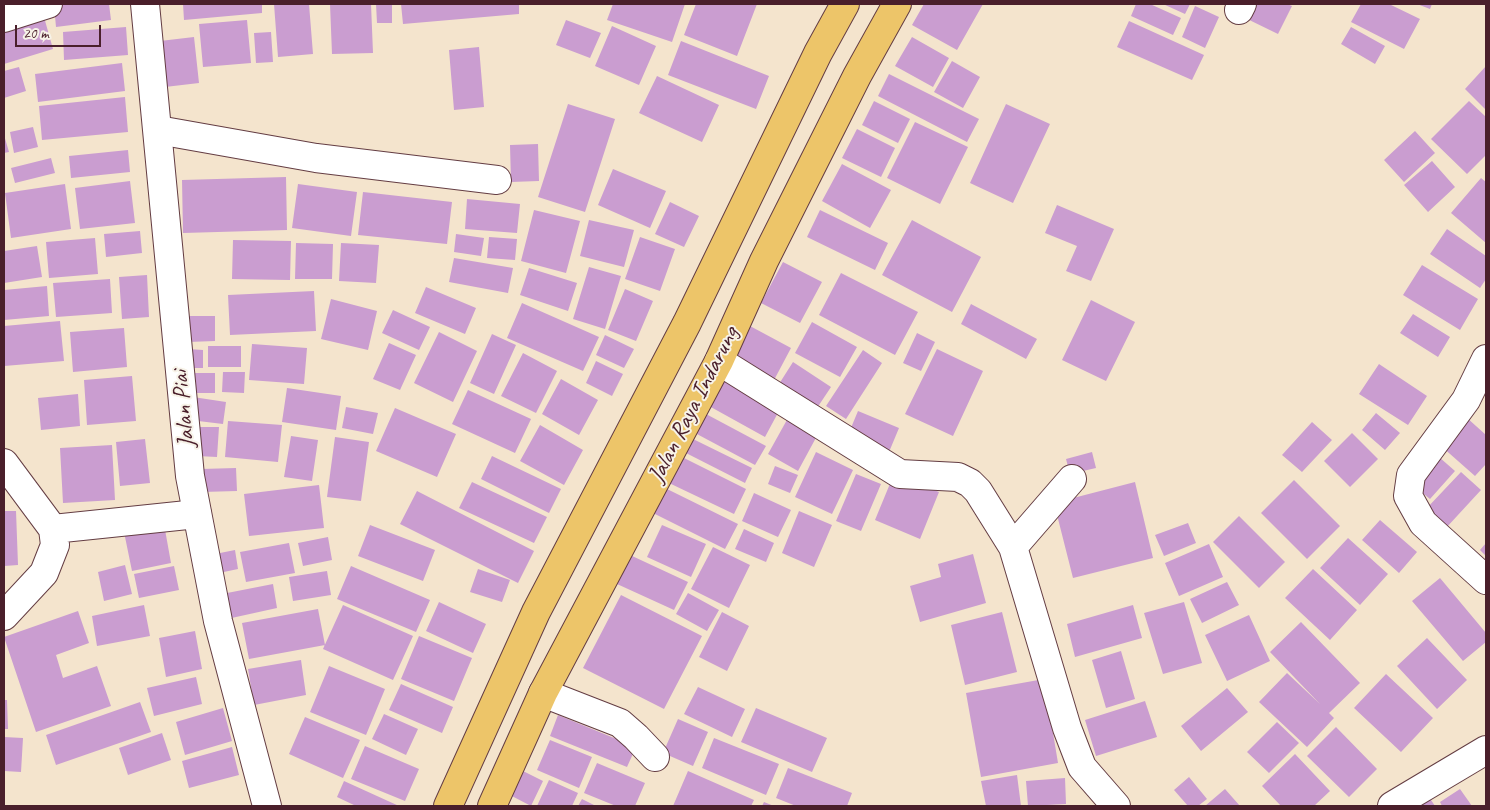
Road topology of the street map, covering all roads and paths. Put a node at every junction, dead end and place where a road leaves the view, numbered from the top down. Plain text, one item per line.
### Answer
1 (48, 4) edge
2 (145, 4) edge
3 (845, 4) edge
4 (896, 4) edge
5 (4, 18) edge
6 (158, 130) junction
7 (497, 180) dead end
8 (726, 244) junction
9 (764, 261) junction
10 (1486, 359) edge
11 (719, 361) junction
12 (4, 463) edge
13 (1072, 479) dead end
14 (197, 514) junction
15 (54, 529) junction
16 (1013, 547) junction
17 (1486, 580) edge
18 (536, 612) junction
19 (4, 616) edge
20 (575, 631) junction
21 (543, 693) junction
22 (1486, 750) edge
23 (655, 757) dead end
24 (267, 806) edge
25 (448, 806) edge
26 (492, 806) edge
27 (1116, 806) edge
28 (1392, 806) edge

1 - 5 street
2 - 6 street, Jalan Piai
3 - 8 highway, Jalan Raya Indarung
4 - 9 highway, Jalan Raya Indarung
6 - 7 street
6 - 14 street, Jalan Piai
8 - 9 highway
8 - 18 highway, Jalan Raya Indarung
9 - 11 highway, Jalan Raya Indarung
10 - 17 street
11 - 16 street
11 - 20 highway, Jalan Raya Indarung
12 - 15 street
13 - 16 street
14 - 15 street
14 - 24 street, Jalan Piai
15 - 19 street
16 - 27 street
18 - 20 highway
18 - 25 highway, Jalan Raya Indarung
20 - 21 highway, Jalan Raya Indarung
21 - 23 street
21 - 26 highway, Jalan Raya Indarung
22 - 28 street

